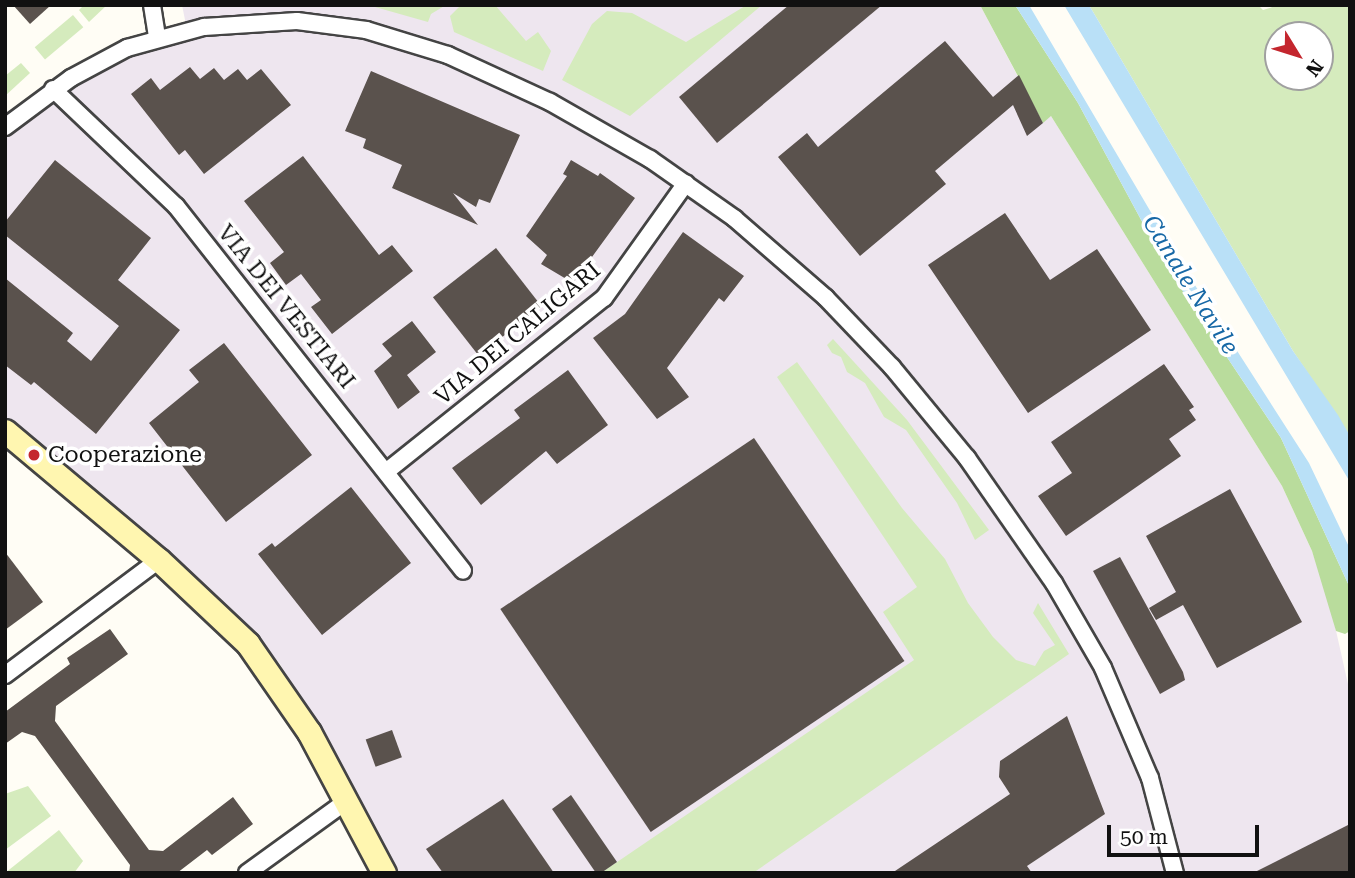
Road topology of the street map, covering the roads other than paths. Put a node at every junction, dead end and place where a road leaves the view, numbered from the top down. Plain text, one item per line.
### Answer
1 (152, 5) edge
2 (157, 37) junction
3 (53, 89) junction
4 (5, 127) edge
5 (686, 183) junction
6 (5, 431) edge
7 (387, 471) junction
8 (159, 560) junction
9 (463, 571) dead end
10 (5, 675) edge
11 (348, 800) junction
12 (247, 873) edge
13 (384, 873) edge
14 (1175, 873) edge

1 - 2 street
2 - 3 street
2 - 5 street
3 - 4 street
3 - 7 street, VIA DEI VESTIARI
5 - 7 street, VIA DEI CALIGARI
5 - 14 street
6 - 8 street
7 - 9 street, VIA DEI VESTIARI
8 - 10 street
8 - 11 street
11 - 12 street
11 - 13 street

